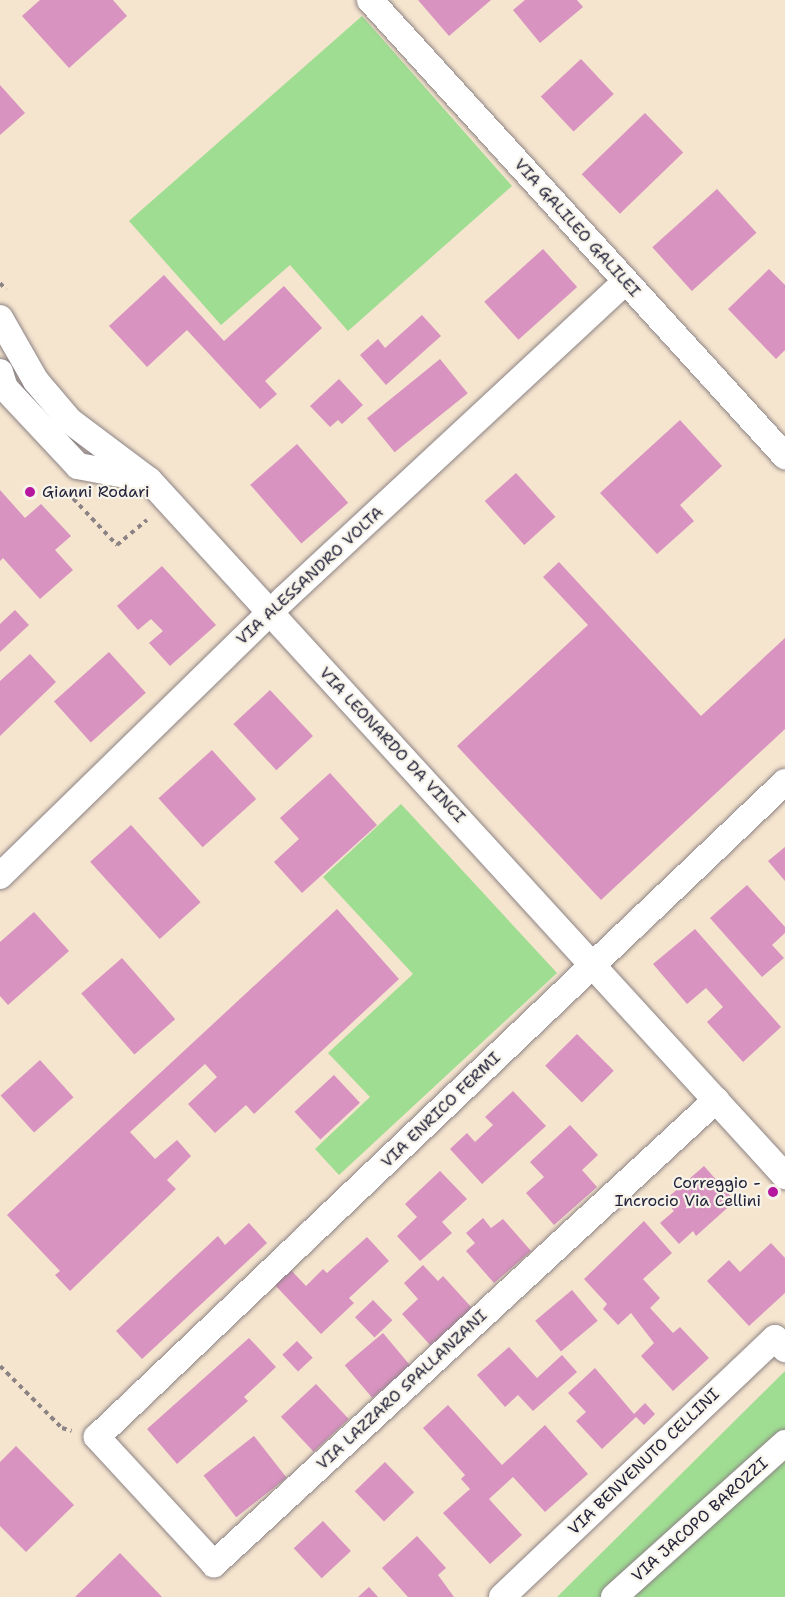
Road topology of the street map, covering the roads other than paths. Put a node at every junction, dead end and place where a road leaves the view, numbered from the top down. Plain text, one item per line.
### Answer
1 (370, 0) edge
2 (625, 282) junction
3 (0, 318) edge
4 (0, 372) edge
5 (785, 456) edge
6 (149, 480) junction
7 (270, 613) junction
8 (785, 782) edge
9 (0, 876) edge
10 (594, 964) junction
11 (716, 1100) junction
12 (785, 1176) edge
13 (785, 1348) edge
14 (97, 1437) joint
15 (785, 1443) edge
16 (502, 1597) edge
17 (615, 1597) edge

1 - 2 street, VIA GALILEO GALILEI
2 - 5 street, VIA GALILEO GALILEI
2 - 7 street, VIA ALESSANDRO VOLTA
3 - 6 street, VIA LEONARDO DA VINCI
4 - 6 street
6 - 7 street, VIA LEONARDO DA VINCI
7 - 9 street, VIA ALESSANDRO VOLTA
7 - 10 street, VIA LEONARDO DA VINCI
8 - 10 street, VIA ENRICO FERMI
10 - 11 street, VIA LEONARDO DA VINCI
10 - 14 street, VIA ENRICO FERMI
11 - 12 street, VIA LEONARDO DA VINCI
11 - 14 street, VIA LAZZARO SPALLANZANI
13 - 16 street, VIA BENVENUTO CELLINI
15 - 17 street, VIA JACOPO BAROZZI

